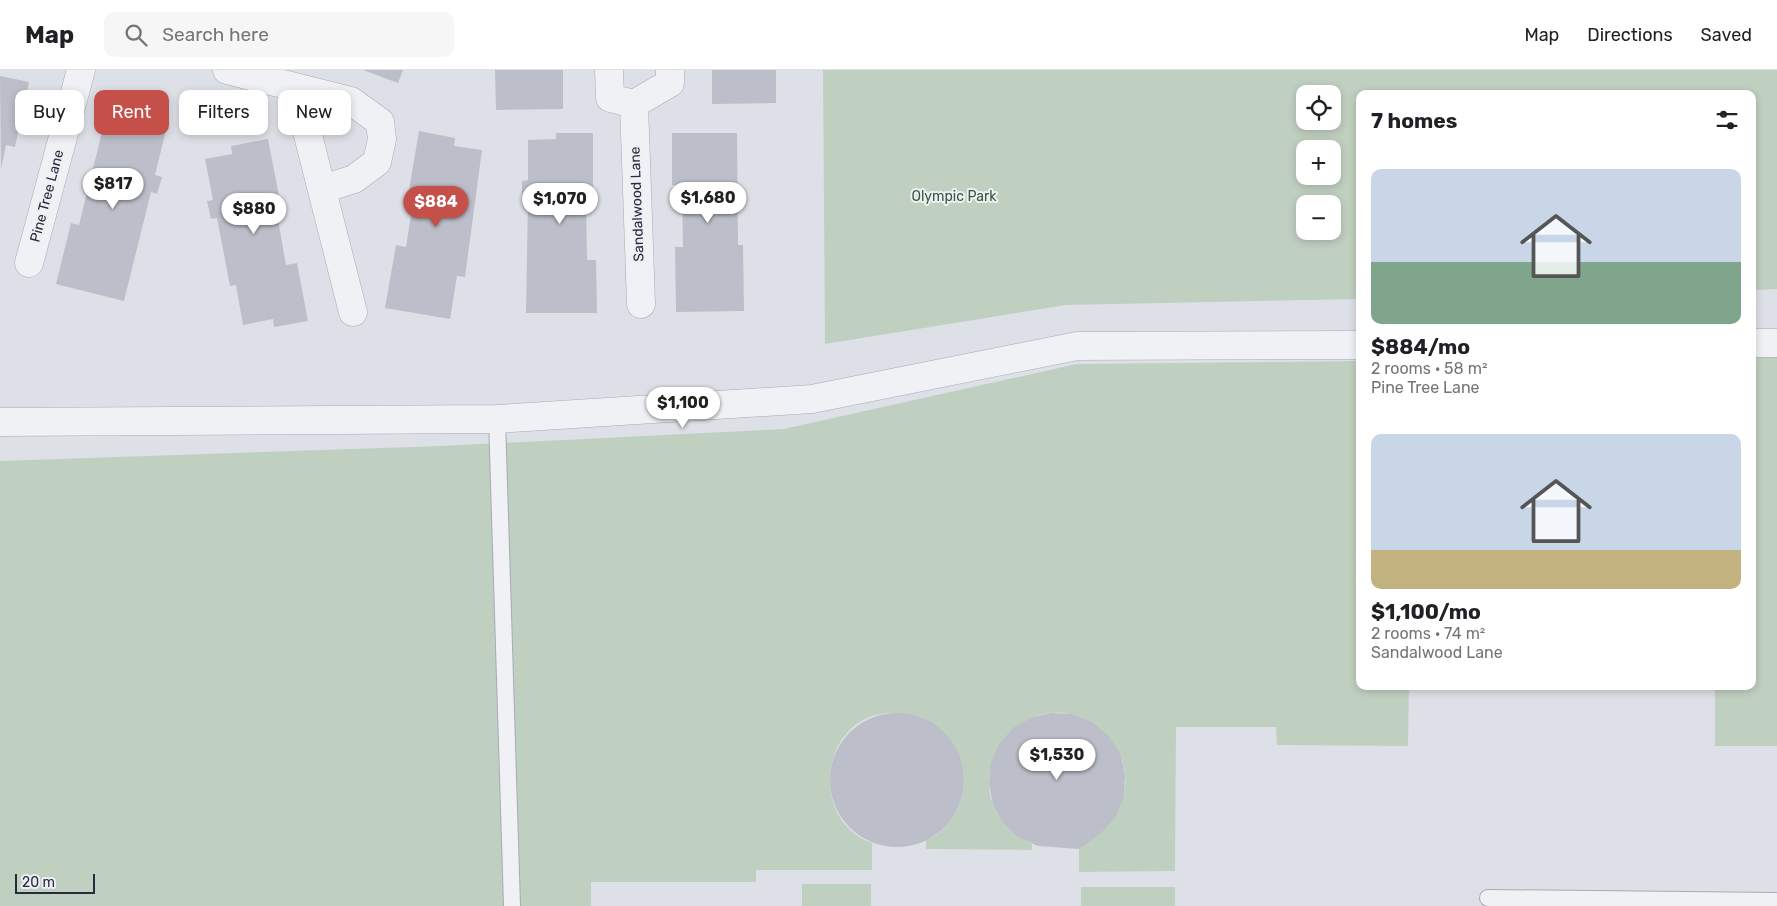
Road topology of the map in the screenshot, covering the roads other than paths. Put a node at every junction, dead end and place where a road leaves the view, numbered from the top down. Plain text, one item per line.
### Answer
1 (81, 70) edge
2 (226, 70) edge
3 (609, 70) edge
4 (670, 70) edge
5 (296, 88) junction
6 (634, 104) junction
7 (323, 189) junction
8 (29, 263) dead end
9 (640, 304) dead end
10 (353, 312) dead end
11 (1756, 343) edge
12 (1777, 343) edge
13 (1356, 345) edge
14 (498, 420) junction
15 (0, 422) edge
16 (1488, 898) dead end
17 (1777, 901) edge
18 (512, 906) edge

1 - 8 street, Pine Tree Lane
2 - 5 street
3 - 6 street
4 - 6 street
5 - 7 street
5 - 7 street
6 - 9 street, Sandalwood Lane
7 - 10 street
11 - 12 street
13 - 14 street
14 - 15 street
14 - 18 lane
16 - 17 lane

